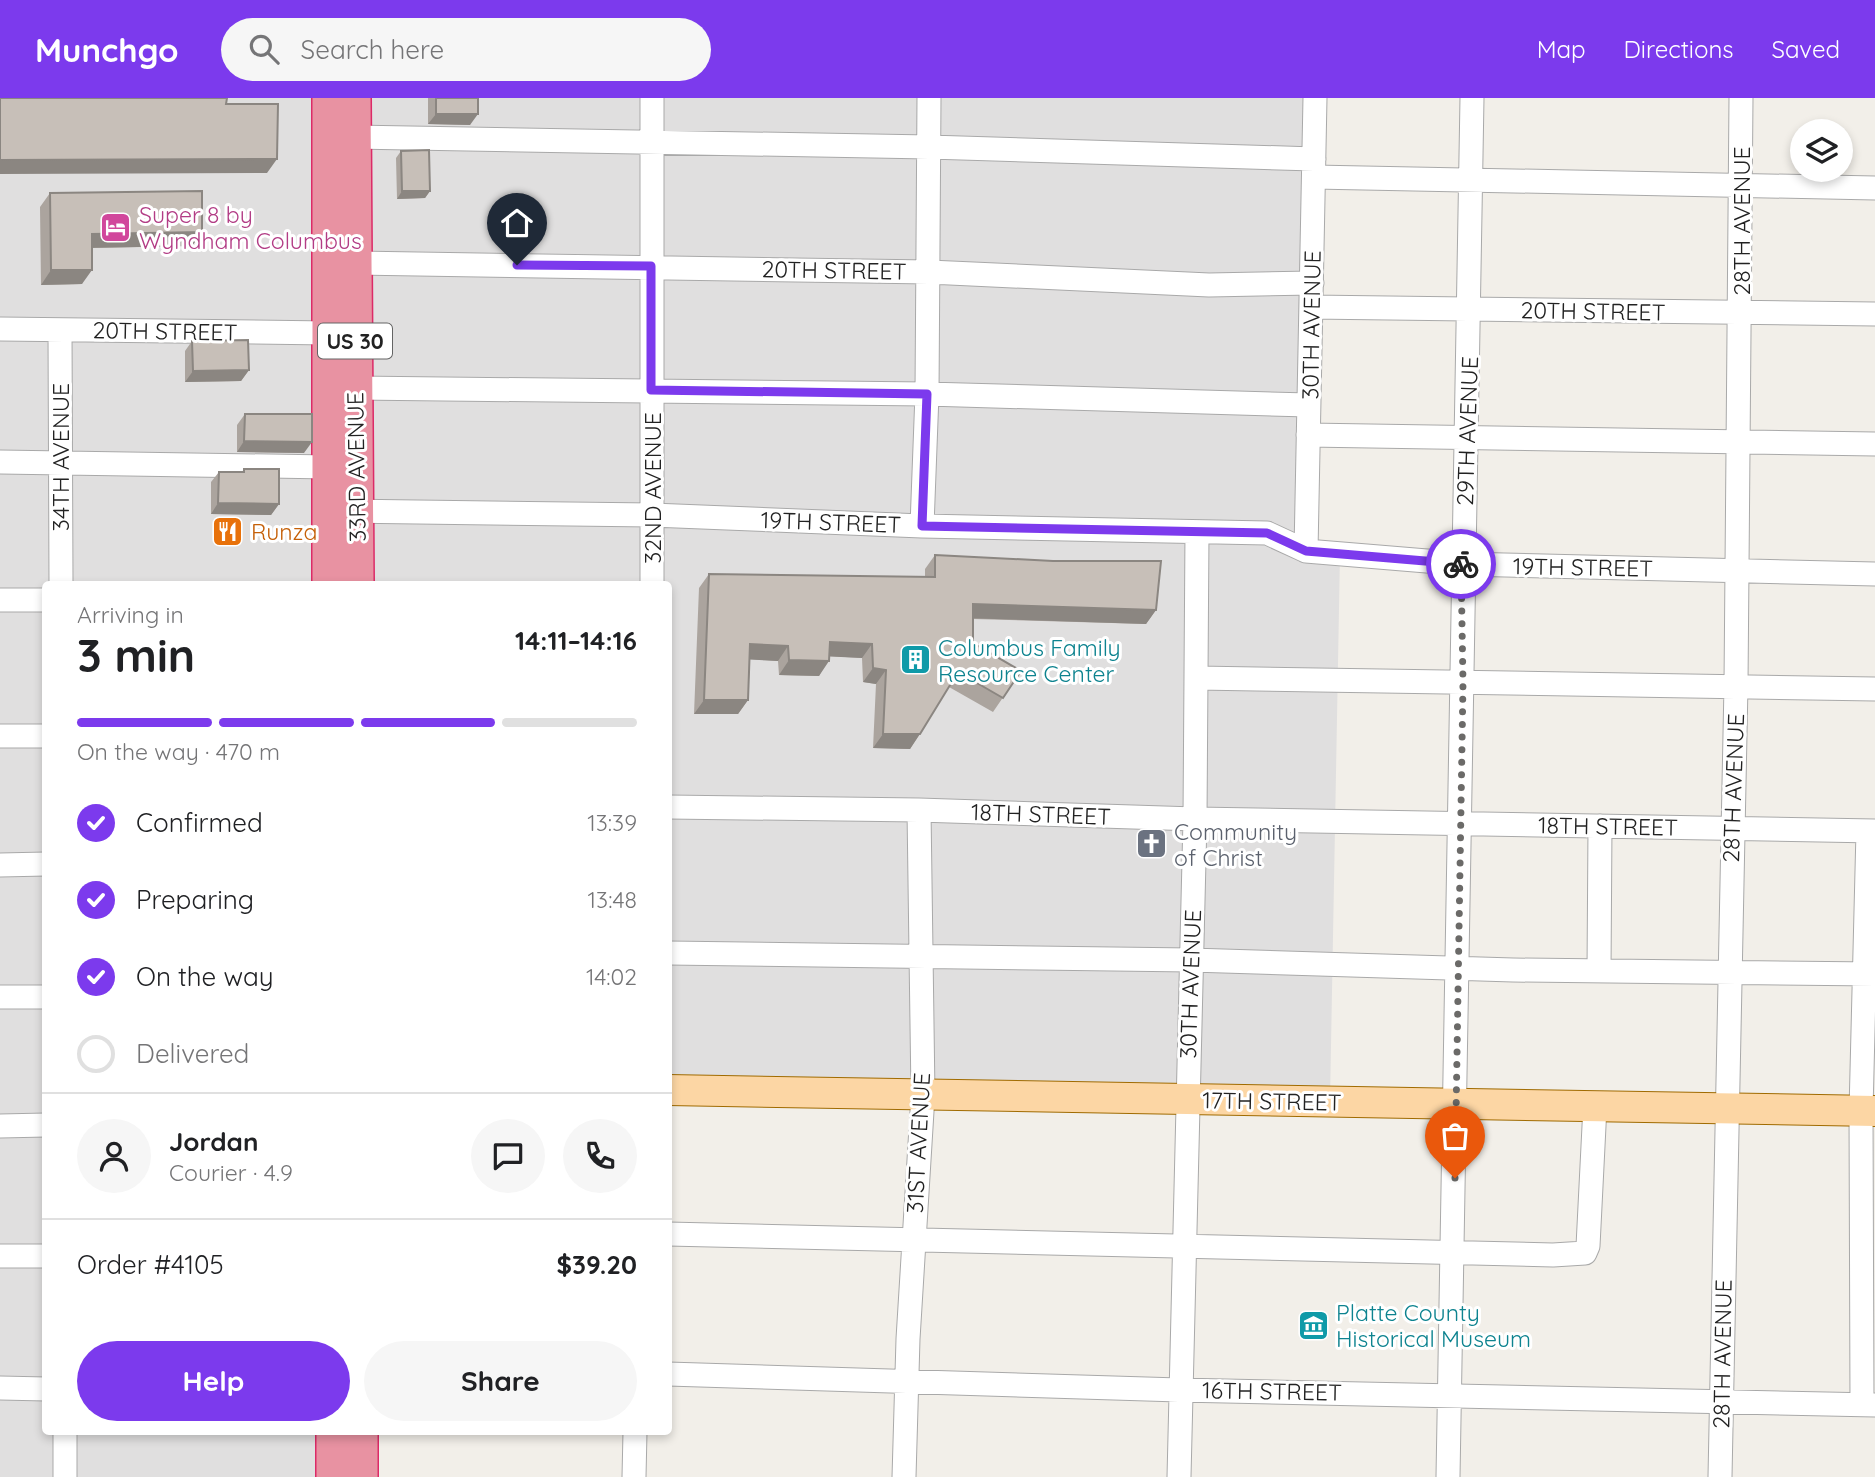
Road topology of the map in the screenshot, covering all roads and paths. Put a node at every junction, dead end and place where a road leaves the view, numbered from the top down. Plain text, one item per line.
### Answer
1 (329, 98) edge
2 (354, 98) edge
3 (652, 98) edge
4 (929, 98) edge
5 (1315, 98) edge
6 (1472, 98) edge
7 (1741, 98) edge
8 (353, 137) junction
9 (652, 142) junction
10 (929, 147) junction
11 (1314, 168) junction
12 (1472, 180) junction
13 (1740, 186) junction
14 (1875, 188) edge
15 (356, 263) junction
16 (651, 266) junction
17 (929, 272) junction
18 (1312, 283) junction
19 (1311, 307) junction
20 (1470, 308) junction
21 (1741, 313) junction
22 (1875, 314) edge
23 (0, 330) edge
24 (60, 330) junction
25 (329, 333) junction
26 (355, 388) junction
27 (651, 390) junction
28 (927, 394) junction
29 (1308, 405) junction
30 (1308, 436) junction
31 (1467, 438) junction
32 (1739, 441) junction
33 (1875, 444) edge
34 (58, 461) junction
35 (0, 462) edge
36 (329, 467) junction
37 (343, 511) junction
38 (652, 515) junction
39 (922, 526) junction
40 (1197, 533) junction
41 (1306, 551) junction
42 (1463, 564) junction
43 (1736, 571) junction
44 (1875, 573) edge
45 (61, 581) edge
46 (330, 581) edge
47 (356, 581) edge
48 (652, 581) edge
49 (0, 600) edge
50 (42, 600) edge
51 (1197, 678) junction
52 (1463, 683) junction
53 (1736, 685) junction
54 (1875, 689) edge
55 (0, 736) edge
56 (42, 736) edge
57 (672, 807) edge
58 (919, 810) junction
59 (1195, 819) junction
60 (1460, 823) junction
61 (1600, 826) junction
62 (1731, 828) junction
63 (1871, 831) edge
64 (0, 864) edge
65 (42, 864) edge
66 (672, 953) edge
67 (921, 955) junction
68 (1191, 960) junction
69 (1459, 968) junction
70 (1729, 970) junction
71 (1599, 971) junction
72 (1870, 974) edge
73 (0, 997) edge
74 (42, 998) edge
75 (672, 1090) edge
76 (923, 1095) junction
77 (1187, 1099) junction
78 (1457, 1104) junction
79 (1595, 1106) junction
80 (1730, 1109) junction
81 (1868, 1111) edge
82 (42, 1125) edge
83 (0, 1126) edge
84 (672, 1234) edge
85 (914, 1240) junction
86 (1183, 1247) junction
87 (1454, 1253) junction
88 (0, 1256) edge
89 (42, 1256) edge
90 (672, 1374) edge
91 (907, 1381) junction
92 (0, 1388) edge
93 (42, 1389) edge
94 (1179, 1390) junction
95 (1450, 1394) junction
96 (1721, 1401) junction
97 (1869, 1405) edge
98 (65, 1435) edge
99 (333, 1435) edge
100 (361, 1435) edge
101 (635, 1435) edge
102 (65, 1477) edge
103 (333, 1477) edge
104 (361, 1477) edge
105 (634, 1477) edge
106 (904, 1477) edge
107 (1179, 1477) edge
108 (1448, 1477) edge
109 (1720, 1477) edge

1 - 25 highway, 33RD AVENUE / US 30
2 - 8 highway, 33RD AVENUE / US 30
3 - 9 street, 32ND AVENUE
4 - 10 street
5 - 11 street, 30TH AVENUE
6 - 12 street, 29TH AVENUE
7 - 13 street, 28TH AVENUE
8 - 9 street
8 - 15 highway, 33RD AVENUE / US 30
9 - 10 street
9 - 16 street, 32ND AVENUE
10 - 11 street
10 - 17 street
11 - 12 street
11 - 18 street, 30TH AVENUE
12 - 13 street
12 - 20 street, 29TH AVENUE
13 - 14 street
13 - 21 street, 28TH AVENUE
15 - 16 street, 20TH STREET
15 - 26 highway, 33RD AVENUE / US 30
16 - 17 street, 20TH STREET
16 - 27 street, 32ND AVENUE
17 - 18 street, 20TH STREET
17 - 28 street
18 - 19 street, 30TH AVENUE
19 - 20 street, 20TH STREET
19 - 29 street, 30TH AVENUE
20 - 21 street, 20TH STREET
20 - 31 street, 29TH AVENUE
21 - 22 street, 20TH STREET
21 - 32 street, 28TH AVENUE
23 - 24 street, 20TH STREET
24 - 25 street, 20TH STREET
24 - 34 street, 34TH AVENUE
25 - 36 highway, 33RD AVENUE / US 30
26 - 27 street
26 - 37 highway, 33RD AVENUE / US 30
27 - 28 street
27 - 38 street, 32ND AVENUE
28 - 29 street
28 - 39 street
29 - 30 street, 30TH AVENUE
30 - 31 street
30 - 41 street, 30TH AVENUE
31 - 32 street
31 - 42 street, 29TH AVENUE
32 - 33 street
32 - 43 street, 28TH AVENUE
34 - 35 street
34 - 36 street
34 - 45 street, 34TH AVENUE
36 - 37 highway, 33RD AVENUE / US 30
37 - 38 street, 19TH STREET
37 - 46 highway, 33RD AVENUE / US 30
37 - 47 highway, 33RD AVENUE / US 30
38 - 39 street, 19TH STREET
38 - 48 street, 32ND AVENUE
39 - 40 street, 19TH STREET
40 - 41 street, 19TH STREET
40 - 51 street, 30TH AVENUE
41 - 42 street, 19TH STREET
42 - 43 street, 19TH STREET
42 - 52 street, 29TH AVENUE
43 - 44 street, 19TH STREET
43 - 53 street, 28TH AVENUE
49 - 50 street
51 - 52 street
51 - 59 street, 30TH AVENUE
52 - 53 street
52 - 60 street, 29TH AVENUE
53 - 54 street
53 - 62 street, 28TH AVENUE
55 - 56 street
57 - 58 street, 18TH STREET
58 - 59 street, 18TH STREET
58 - 67 street, 31ST AVENUE
59 - 60 street, 18TH STREET
59 - 68 street, 30TH AVENUE
60 - 61 street, 18TH STREET
60 - 69 street, 29TH AVENUE
61 - 62 street, 18TH STREET
61 - 71 street
62 - 63 street, 18TH STREET
62 - 70 street, 28TH AVENUE
63 - 72 street
64 - 65 street
66 - 67 street
67 - 68 street
67 - 76 street, 31ST AVENUE
68 - 69 street
68 - 77 street, 30TH AVENUE
69 - 71 street
69 - 78 street, 29TH AVENUE
70 - 71 street
70 - 72 street
70 - 80 street, 28TH AVENUE
72 - 81 street
73 - 74 street
75 - 76 main road, 17TH STREET
76 - 77 main road, 17TH STREET
76 - 85 street, 31ST AVENUE
77 - 78 main road, 17TH STREET
77 - 86 street, 30TH AVENUE
78 - 79 main road, 17TH STREET
78 - 87 street, 29TH AVENUE
79 - 80 main road, 17TH STREET
79 - 87 street
80 - 81 main road, 17TH STREET
80 - 96 street, 28TH AVENUE
81 - 97 street
82 - 83 street
84 - 85 street
85 - 86 street
85 - 91 street, 31ST AVENUE
86 - 87 street
86 - 94 street, 30TH AVENUE
87 - 95 street, 29TH AVENUE
88 - 89 street
90 - 91 street, 16TH STREET
91 - 94 street, 16TH STREET
91 - 106 street, 31ST AVENUE
92 - 93 street
94 - 95 street, 16TH STREET
94 - 107 street, 30TH AVENUE
95 - 96 street, 16TH STREET
95 - 108 street, 29TH AVENUE
96 - 97 street, 16TH STREET
96 - 109 street, 28TH AVENUE
98 - 102 street
99 - 103 highway
100 - 104 highway
101 - 105 street

